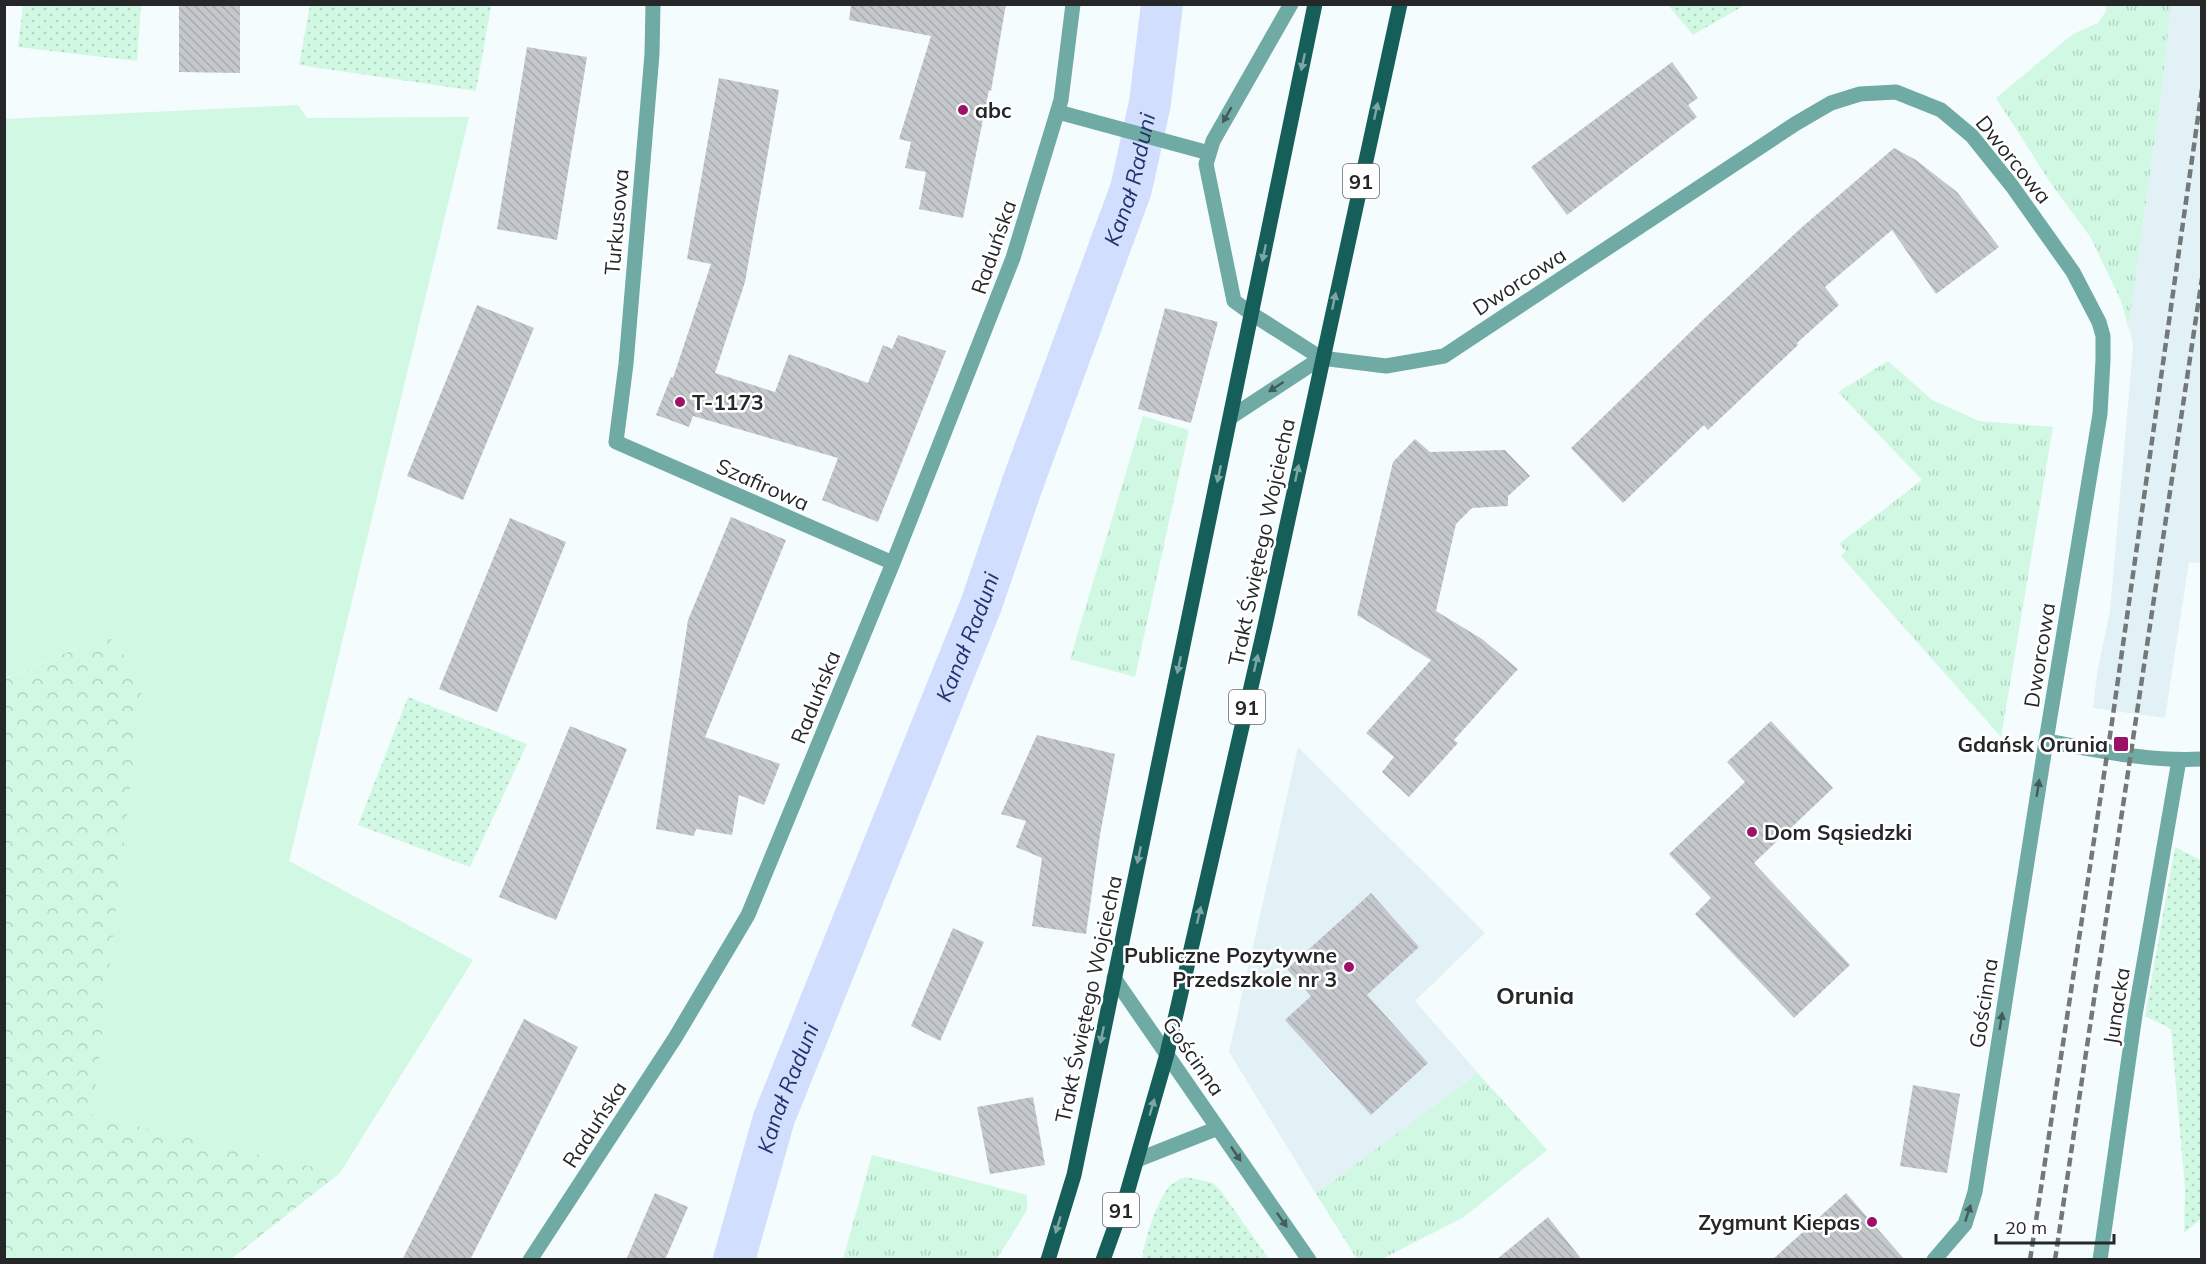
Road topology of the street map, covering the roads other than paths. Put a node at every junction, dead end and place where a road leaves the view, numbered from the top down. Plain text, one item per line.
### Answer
1 (653, 4) edge
2 (1073, 4) edge
3 (1291, 4) edge
4 (1315, 4) edge
5 (1400, 4) edge
6 (1058, 112) junction
7 (1209, 153) junction
8 (1252, 314) junction
9 (1322, 358) junction
10 (1232, 417) junction
11 (616, 442) joint
12 (893, 563) junction
13 (2046, 741) junction
14 (2202, 759) edge
15 (2179, 760) junction
16 (1114, 978) junction
17 (1167, 1054) junction
18 (1218, 1128) junction
19 (1137, 1160) junction
20 (530, 1260) edge
21 (1048, 1260) edge
22 (1103, 1260) edge
23 (1309, 1260) edge
24 (1934, 1260) edge
25 (2100, 1260) edge

1 - 11 street, Turkusowa
2 - 6 street, Raduńska
3 -> 7 street
4 -> 8 main road, Trakt Świętego Wojciecha
9 -> 5 main road, Trakt Świętego Wojciecha / 91
6 - 7 street
6 - 12 street, Raduńska
7 - 8 street
8 - 9 street, Dworcowa
8 - 10 main road, Trakt Świętego Wojciecha
9 -> 10 street
9 - 13 street, Dworcowa
17 -> 9 main road, Trakt Świętego Wojciecha / 91
10 -> 16 main road, Trakt Świętego Wojciecha
11 - 12 street, Szafirowa
12 - 20 street, Raduńska
13 - 15 street
24 -> 13 street, Gościnna
14 - 15 street
15 - 25 street, Junacka
16 - 17 street, Gościnna
16 -> 21 main road, Trakt Świętego Wojciecha
17 - 18 street, Gościnna
19 -> 17 main road, Trakt Świętego Wojciecha / 91
18 - 19 street, Gościnna
18 -> 23 street, Gościnna
19 - 22 main road, Trakt Świętego Wojciecha / 91

